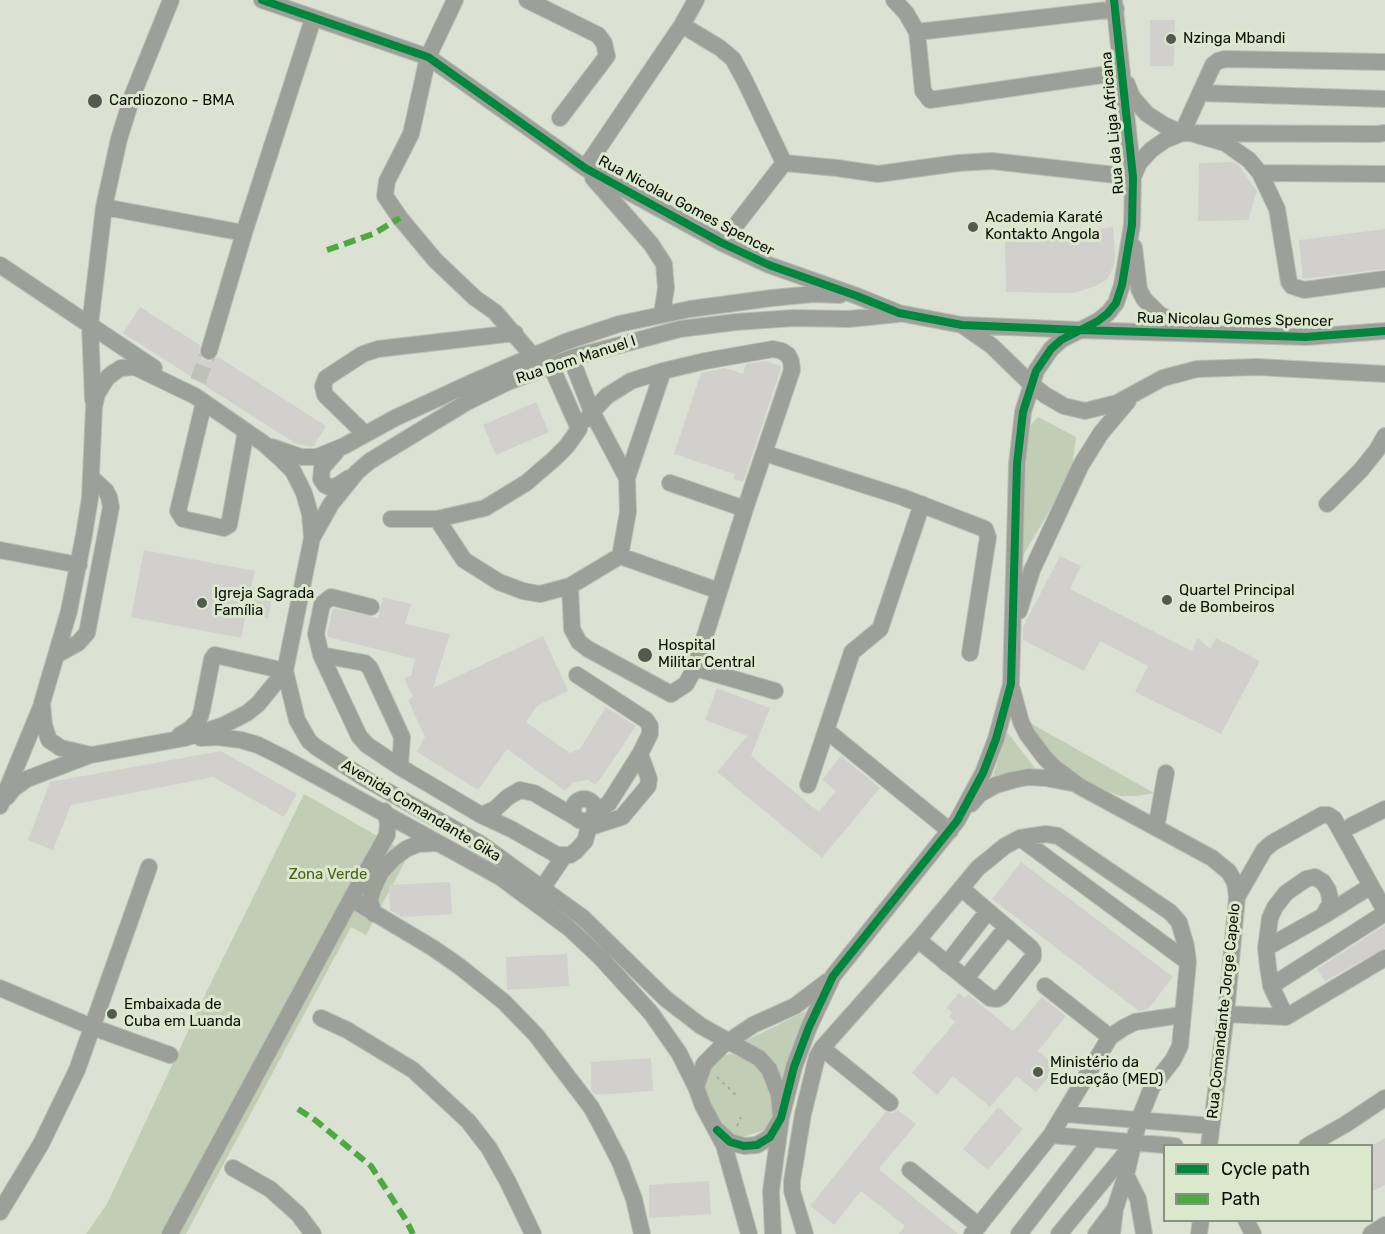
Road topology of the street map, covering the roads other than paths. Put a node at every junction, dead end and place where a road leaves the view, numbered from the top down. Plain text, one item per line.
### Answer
1 (171, 0) edge
2 (262, 0) edge
3 (455, 0) edge
4 (527, 0) edge
5 (696, 0) edge
6 (894, 0) edge
7 (1115, 4) edge
8 (313, 19) junction
9 (682, 25) junction
10 (917, 32) junction
11 (428, 57) junction
12 (1385, 62) edge
13 (1122, 72) junction
14 (1200, 93) junction
15 (1385, 99) edge
16 (560, 118) dead end
17 (1385, 132) edge
18 (1188, 133) junction
19 (784, 163) junction
20 (585, 168) junction
21 (1260, 173) junction
22 (1385, 174) edge
23 (1133, 177) junction
24 (104, 207) junction
25 (1132, 225) junction
26 (244, 232) junction
27 (722, 243) junction
28 (0, 265) edge
29 (1385, 279) edge
30 (857, 296) junction
31 (662, 314) junction
32 (898, 314) junction
33 (90, 325) junction
34 (962, 325) junction
35 (1079, 330) junction
36 (1385, 331) edge
37 (515, 333) junction
38 (1196, 333) junction
39 (209, 351) tunnel mouth
40 (533, 356) junction
41 (571, 358) junction
42 (551, 366) junction
43 (663, 371) junction
44 (1385, 374) edge
45 (1031, 384) junction
46 (195, 392) junction
47 (1132, 396) junction
48 (94, 407) junction
49 (592, 412) junction
50 (579, 429) junction
51 (246, 431) junction
52 (364, 434) junction
53 (1385, 436) edge
54 (263, 443) junction
55 (344, 446) junction
56 (764, 453) junction
57 (357, 472) junction
58 (91, 477) junction
59 (627, 478) junction
60 (670, 483) dead end
61 (922, 504) junction
62 (1327, 504) dead end
63 (745, 509) junction
64 (391, 519) dead end
65 (437, 519) junction
66 (312, 538) junction
67 (0, 550) edge
68 (620, 556) junction
69 (79, 565) junction
70 (570, 586) junction
71 (719, 591) junction
72 (371, 607) dead end
73 (1013, 635) junction
74 (970, 653) dead end
75 (57, 654) junction
76 (321, 655) junction
77 (695, 668) junction
78 (285, 671) junction
79 (578, 675) dead end
80 (1011, 684) junction
81 (775, 691) dead end
82 (42, 704) junction
83 (826, 730) junction
84 (178, 739) junction
85 (640, 754) junction
86 (91, 755) junction
87 (400, 767) junction
88 (1166, 773) dead end
89 (808, 785) dead end
90 (1079, 786) junction
91 (504, 803) junction
92 (0, 807) edge
93 (1385, 809) edge
94 (384, 811) junction
95 (481, 815) junction
96 (585, 818) junction
97 (953, 826) junction
98 (1351, 826) dead end
99 (1156, 828) junction
100 (511, 829) junction
101 (1020, 838) junction
102 (438, 843) junction
103 (564, 856) junction
104 (149, 867) dead end
105 (1371, 886) junction
106 (961, 888) junction
107 (538, 895) junction
108 (1237, 897) junction
109 (351, 899) junction
110 (988, 911) junction
111 (1385, 912) edge
112 (374, 914) junction
113 (1323, 916) junction
114 (1007, 927) junction
115 (918, 940) junction
116 (1266, 948) junction
117 (1385, 958) edge
118 (1188, 962) junction
119 (947, 964) junction
120 (833, 976) junction
121 (966, 978) junction
122 (1045, 986) dead end
123 (1271, 986) junction
124 (0, 988) edge
125 (1226, 1014) junction
126 (1181, 1015) junction
127 (1286, 1017) junction
128 (321, 1018) dead end
129 (92, 1027) junction
130 (1110, 1037) junction
131 (729, 1041) junction
132 (822, 1048) junction
133 (170, 1055) dead end
134 (696, 1087) junction
135 (1385, 1098) edge
136 (890, 1103) dead end
137 (1065, 1114) junction
138 (781, 1118) junction
139 (1140, 1120) junction
140 (1211, 1126) junction
141 (717, 1130) junction
142 (1051, 1135) junction
143 (1092, 1139) junction
144 (1135, 1142) junction
145 (1209, 1144) edge
146 (1311, 1144) edge
147 (1163, 1145) edge
148 (233, 1168) dead end
149 (910, 1170) dead end
150 (1126, 1175) junction
151 (1115, 1209) junction
152 (0, 1212) edge
153 (1385, 1225) edge
154 (975, 1230) edge
155 (170, 1234) edge
156 (313, 1234) edge
157 (532, 1234) edge
158 (642, 1234) edge
159 (749, 1234) edge
160 (773, 1234) edge
161 (805, 1234) edge
162 (1019, 1234) edge
163 (1059, 1234) edge
164 (1095, 1234) edge
165 (1112, 1234) edge
166 (1144, 1234) edge
167 (1371, 1234) edge

1 - 24 street
2 - 8 street, Rua Nicolau Gomes Spencer
3 - 11 street
4 - 16 street
5 - 9 street
6 - 10 street
7 - 10 street
7 - 13 street, Rua da Liga Africana
8 - 11 street, Rua Nicolau Gomes Spencer
8 - 26 street
9 - 19 street
9 - 20 street
10 - 13 street
11 - 20 street, Rua Nicolau Gomes Spencer
11 - 37 street
12 - 14 street
13 - 18 street
13 - 23 street, Rua da Liga Africana
14 - 15 street
14 - 18 street
17 - 18 street
18 - 21 street
18 - 23 street
19 - 23 street
19 - 27 street
20 - 27 street, Rua Nicolau Gomes Spencer
20 - 31 street
21 - 22 street
21 - 29 street
23 - 25 street, Rua da Liga Africana
24 - 26 street
24 - 33 street
25 - 35 street, Rua da Liga Africana
25 - 38 street, Rua da Liga Africana
26 - 39 street
27 - 30 street, Rua Nicolau Gomes Spencer
28 - 33 street
30 - 31 street, Rua Dom Manuel I
30 - 32 street, Rua Nicolau Gomes Spencer
31 - 40 street, Rua Dom Manuel I
32 - 34 street, Rua Nicolau Gomes Spencer
32 - 41 street, Rua Dom Manuel I
33 - 46 street
33 - 48 street
34 - 35 street, Rua Nicolau Gomes Spencer
34 - 45 street, Rua Nicolau Gomes Spencer
35 - 38 street, Rua Nicolau Gomes Spencer
35 - 45 street, Rua da Liga Africana
36 - 38 street, Rua Nicolau Gomes Spencer
37 - 40 street
37 - 52 street
40 - 52 street, Rua Dom Manuel I
41 - 42 street, Rua Dom Manuel I
41 - 49 street
42 - 50 street
42 - 57 street, Rua Dom Manuel I
43 - 49 street
43 - 56 street
43 - 59 street
44 - 47 street, Rua Nicolau Gomes Spencer
45 - 47 street, Rua Nicolau Gomes Spencer
45 - 73 street, Rua da Liga Africana
46 - 48 street
46 - 51 street
46 - 51 street
47 - 73 street
48 - 58 street
49 - 50 street
49 - 59 street
50 - 65 street
51 - 54 street
52 - 55 street, Rua Dom Manuel I
53 - 62 street
54 - 55 street, Rua Dom Manuel I
54 - 66 street
55 - 57 street
56 - 61 street
56 - 63 street
57 - 66 street, Rua Dom Manuel I
58 - 69 street
58 - 75 street
59 - 68 street
60 - 63 street
61 - 74 street
61 - 83 street
63 - 71 street
64 - 65 street
65 - 70 street
66 - 78 street
67 - 69 street
68 - 70 street
68 - 71 street
69 - 75 street
70 - 77 street
71 - 77 street
72 - 76 street
73 - 80 street
75 - 82 street
76 - 87 street
76 - 87 street
77 - 81 street
78 - 84 street
78 - 84 street
78 - 107 street, Avenida Comandante Gika
79 - 85 street
80 - 90 street, Rua Comandante Jorge Capelo
80 - 97 street
82 - 86 street
82 - 92 street
83 - 89 street
83 - 97 street
84 - 86 street
84 - 94 street, Avenida Comandante Gika
85 - 96 street
85 - 96 street
86 - 92 street
87 - 95 street
88 - 99 street
90 - 97 street, Rua Comandante Jorge Capelo
90 - 99 street, Rua Comandante Jorge Capelo
91 - 95 street
91 - 96 street
91 - 100 street
93 - 98 street
94 - 102 street, Avenida Comandante Gika
94 - 109 street
95 - 100 street
96 - 103 street
97 - 120 street
99 - 108 street, Rua Comandante Jorge Capelo
100 - 103 street
101 - 106 street
101 - 118 street
101 - 118 street
102 - 107 street, Avenida Comandante Gika
102 - 112 street
103 - 107 street
104 - 129 street
105 - 108 street
105 - 111 street
105 - 113 street
106 - 110 street
106 - 115 street
107 - 131 street, Avenida Comandante Gika
107 - 134 street, Avenida Comandante Gika
108 - 125 street, Rua Comandante Jorge Capelo
109 - 112 street
109 - 155 street
110 - 114 street
110 - 119 street
111 - 123 street
112 - 158 street
113 - 116 street
113 - 116 street
114 - 121 street
114 - 121 street
115 - 119 street
115 - 132 street
116 - 123 street
117 - 127 street
118 - 126 street
119 - 121 street
120 - 131 street
120 - 138 street
122 - 130 street
123 - 127 street
124 - 129 street
125 - 127 street
125 - 140 street, Rua Comandante Jorge Capelo
126 - 130 street
126 - 139 street
128 - 157 street
129 - 133 street
129 - 152 street
130 - 137 street
131 - 134 street
131 - 138 street, Avenida Comandante Gika
132 - 136 street
132 - 161 street
134 - 141 street, Avenida Comandante Gika
135 - 146 street
137 - 139 street
137 - 142 street
138 - 141 street
138 - 160 street, Avenida Comandante Gika
139 - 140 street
139 - 144 street
140 - 145 street, Rua Comandante Jorge Capelo
141 - 159 street, Avenida Comandante Gika
142 - 143 street
142 - 154 street
143 - 144 street
143 - 162 street
144 - 147 street
144 - 150 street
144 - 163 street
148 - 156 street
149 - 154 street
150 - 151 street
150 - 166 street
151 - 164 street
151 - 165 street
153 - 167 street

